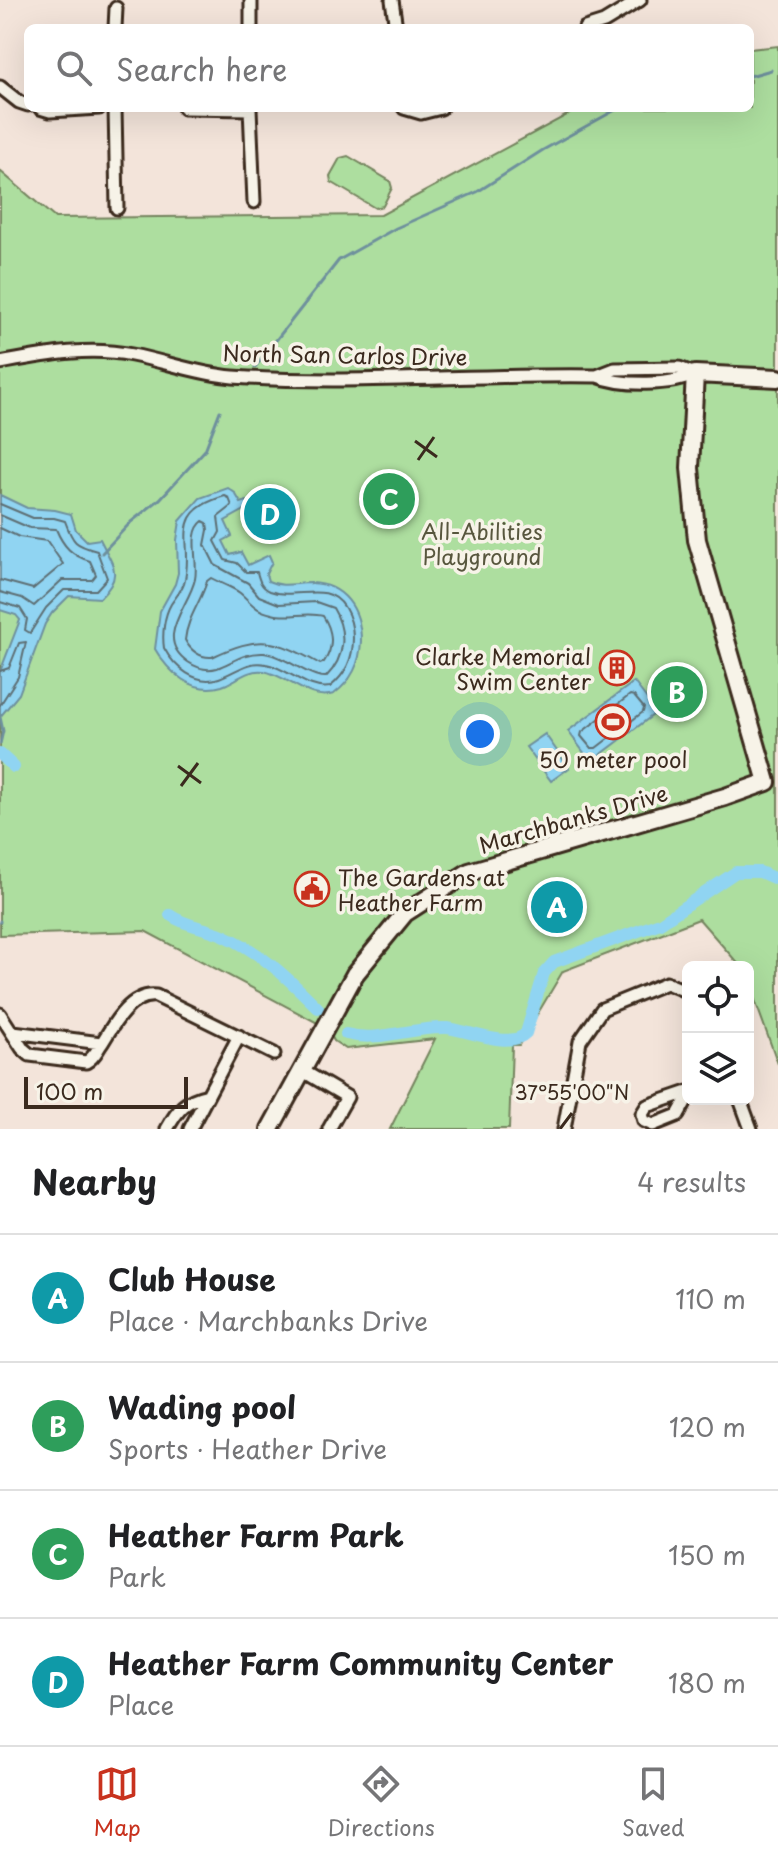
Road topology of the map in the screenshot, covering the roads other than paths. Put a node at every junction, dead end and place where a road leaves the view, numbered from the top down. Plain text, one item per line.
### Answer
1 (251, 0) edge
2 (392, 0) edge
3 (640, 0) edge
4 (116, 8) dead end
5 (115, 24) edge
6 (251, 24) edge
7 (395, 24) edge
8 (598, 24) edge
9 (0, 87) edge
10 (24, 104) edge
11 (115, 112) edge
12 (250, 112) edge
13 (254, 202) dead end
14 (117, 208) dead end
15 (0, 363) edge
16 (695, 374) junction
17 (778, 378) edge
18 (773, 780) edge
19 (682, 990) edge
20 (0, 1014) edge
21 (13, 1032) junction
22 (239, 1036) junction
23 (101, 1043) junction
24 (274, 1054) dead end
25 (303, 1071) junction
26 (208, 1095) junction
27 (742, 1105) edge
28 (167, 1129) edge
29 (190, 1129) edge
30 (270, 1129) edge
31 (329, 1129) edge
32 (564, 1129) edge
33 (751, 1129) edge

1 - 6 street
2 - 7 street
3 - 8 street
4 - 5 street
9 - 10 street
11 - 14 street
12 - 13 street
15 - 16 street, North San Carlos Drive
16 - 17 street, North San Carlos Drive
16 - 18 street
18 - 25 street, Marchbanks Drive
19 - 32 street
20 - 21 street
21 - 23 street
21 - 23 street
22 - 23 street
22 - 24 street
22 - 26 street
25 - 30 street, Marchbanks Drive
25 - 31 street
26 - 28 street
26 - 29 street
27 - 33 street

